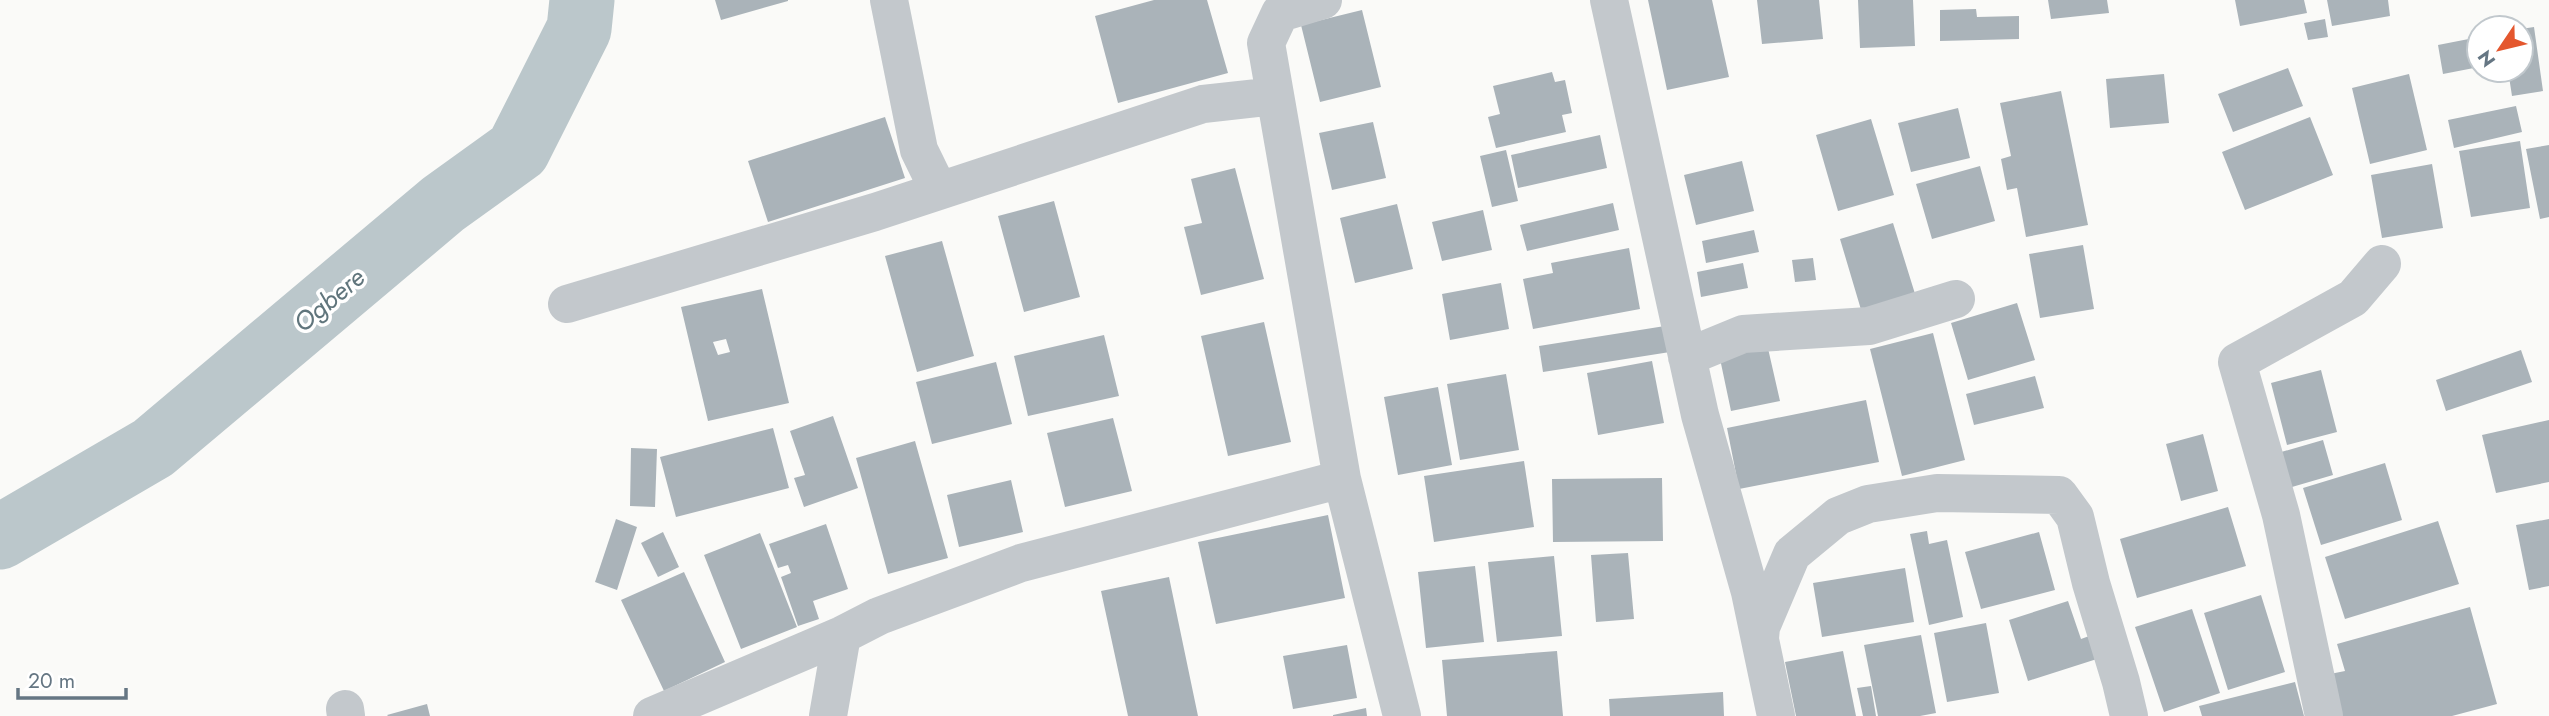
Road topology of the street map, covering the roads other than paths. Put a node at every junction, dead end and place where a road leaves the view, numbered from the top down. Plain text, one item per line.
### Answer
1 (889, 0) edge
2 (1323, 0) edge
3 (1609, 0) edge
4 (1275, 96) junction
5 (939, 191) junction
6 (2382, 264) dead end
7 (1956, 299) dead end
8 (567, 304) dead end
9 (1687, 357) junction
10 (1342, 479) junction
11 (842, 635) junction
12 (1760, 640) junction
13 (652, 716) edge
14 (828, 716) edge
15 (1402, 716) edge
16 (1776, 716) edge
17 (2129, 716) edge
18 (2324, 716) edge

1 - 5 street
2 - 4 street
3 - 9 street
4 - 5 street
4 - 10 street
5 - 8 street
6 - 18 street
7 - 9 street
9 - 12 street
10 - 11 street
10 - 15 street
11 - 13 street
11 - 14 street
12 - 16 street
12 - 17 street

